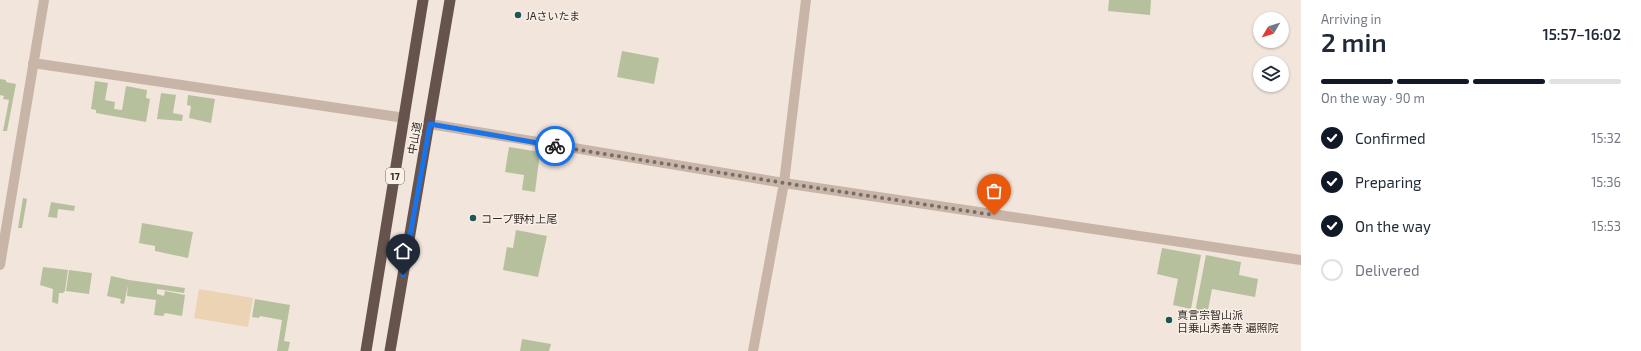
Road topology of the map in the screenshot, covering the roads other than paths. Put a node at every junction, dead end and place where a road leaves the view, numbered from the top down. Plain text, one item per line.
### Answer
1 (44, 0) edge
2 (423, 0) edge
3 (450, 0) edge
4 (806, 0) edge
5 (33, 63) junction
6 (405, 118) junction
7 (430, 124) junction
8 (784, 183) junction
9 (1301, 260) edge
10 (0, 265) edge
11 (366, 351) edge
12 (390, 351) edge
13 (753, 351) edge

1 - 5 street
2 - 6 highway, 中山道 / 17
3 - 7 highway, 中山道 / 17
4 - 8 street
5 - 6 street
5 - 10 street
6 - 11 highway, 中山道 / 17
7 - 8 street
7 - 12 highway, 中山道 / 17
8 - 9 street
8 - 13 street

